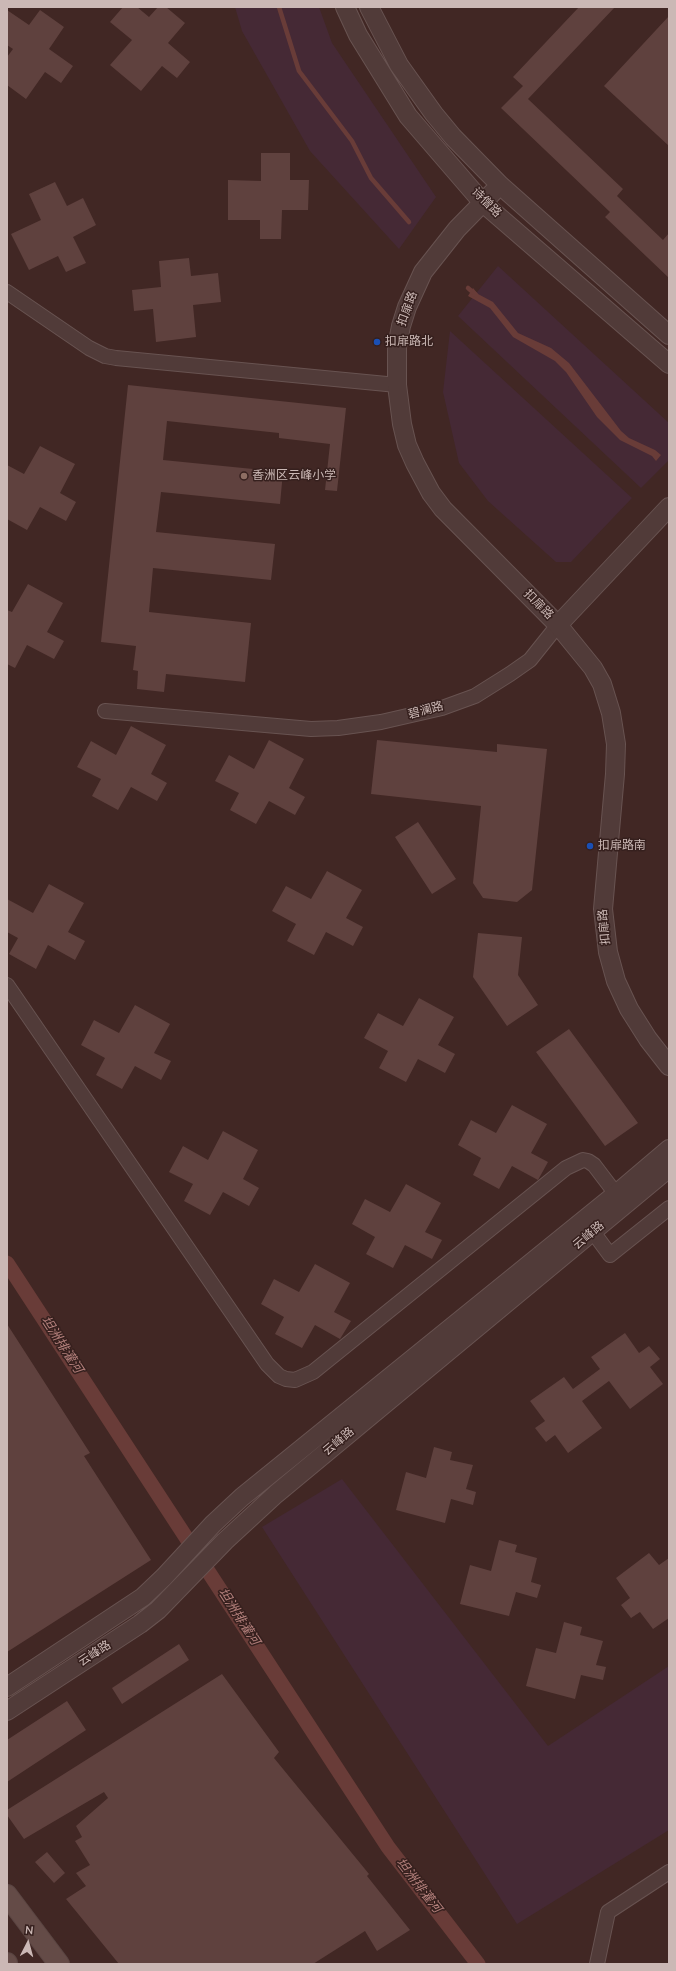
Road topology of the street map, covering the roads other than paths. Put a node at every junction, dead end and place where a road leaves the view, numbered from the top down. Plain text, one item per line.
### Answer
1 (345, 7) edge
2 (369, 7) edge
3 (500, 186) junction
4 (483, 203) junction
5 (7, 292) edge
6 (669, 336) edge
7 (669, 364) edge
8 (396, 385) junction
9 (669, 507) edge
10 (558, 625) junction
11 (105, 711) dead end
12 (7, 985) edge
13 (669, 1066) edge
14 (669, 1148) edge
15 (669, 1168) edge
16 (616, 1194) junction
17 (669, 1208) edge
18 (593, 1232) junction
19 (7, 1687) edge
20 (7, 1711) edge
21 (669, 1872) edge
22 (7, 1895) edge
23 (58, 1964) edge
24 (597, 1964) edge

1 - 4 street, 诗僧路
2 - 3 street, 诗僧路
3 - 4 street, 扣扉路
3 - 6 street, 诗僧路
4 - 7 street, 诗僧路
4 - 8 street, 扣扉路
5 - 8 street
8 - 10 street, 扣扉路
9 - 10 street, 碧澜路
10 - 11 street, 碧澜路
10 - 13 street, 扣扉路
12 - 16 street
14 - 16 street, 云峰路
15 - 18 street, 云峰路
16 - 19 street, 云峰路
17 - 18 street
18 - 20 street, 云峰路
21 - 24 street
22 - 23 main road

